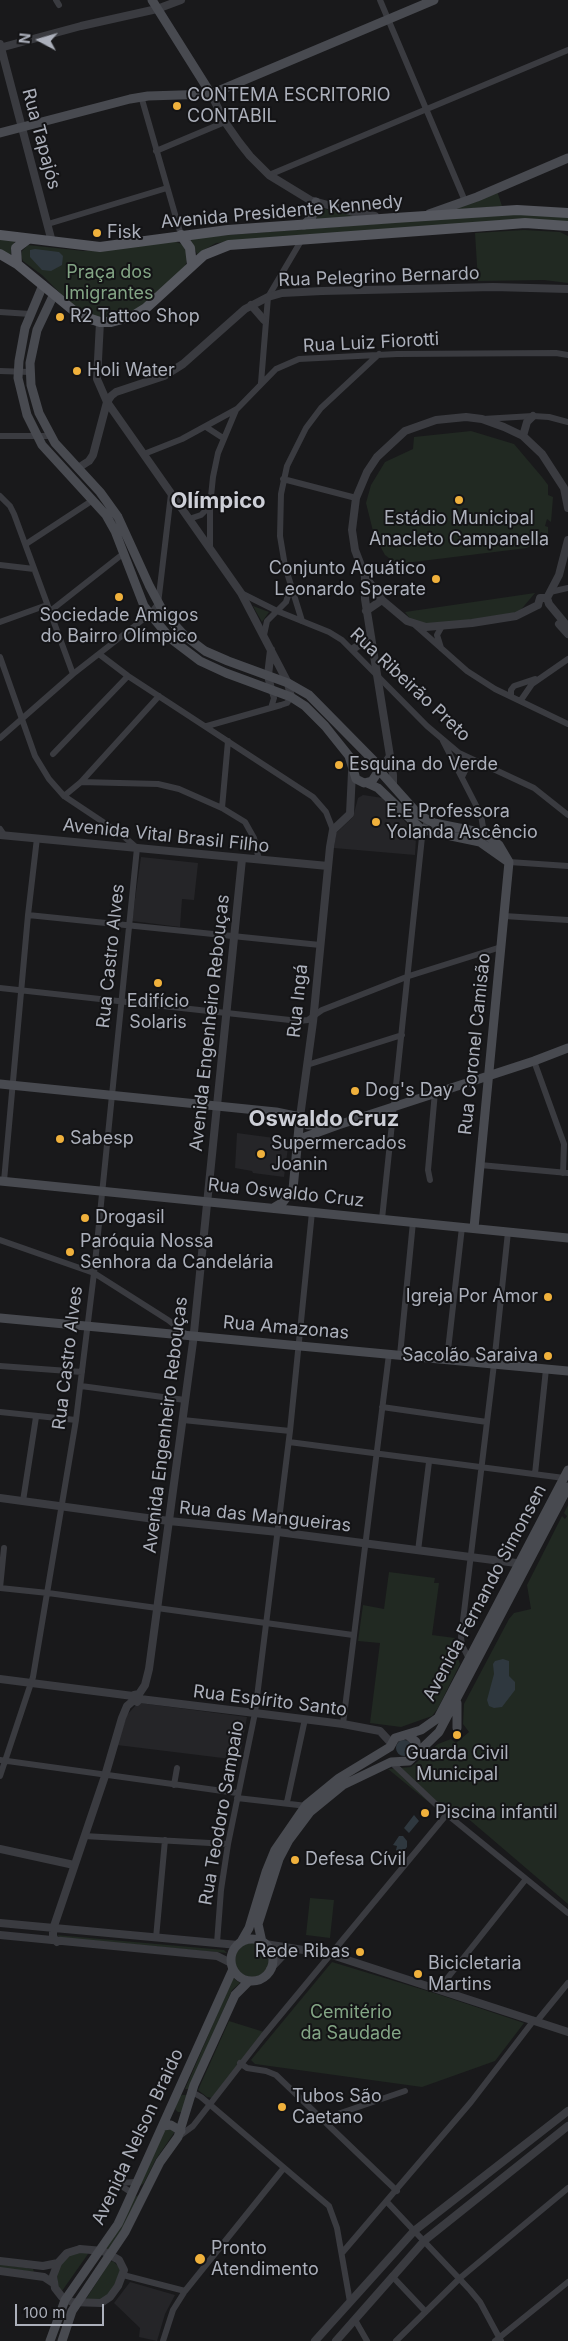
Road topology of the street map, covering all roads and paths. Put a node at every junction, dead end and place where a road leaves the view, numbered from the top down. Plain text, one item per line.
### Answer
1 (152, 0) edge
2 (181, 0) edge
3 (380, 0) edge
4 (434, 0) edge
5 (157, 9) junction
6 (388, 20) junction
7 (0, 46) edge
8 (568, 50) edge
9 (211, 94) junction
10 (141, 96) junction
11 (426, 110) junction
12 (225, 122) junction
13 (22, 127) junction
14 (0, 133) edge
15 (156, 151) junction
16 (568, 158) edge
17 (269, 175) junction
18 (167, 188) junction
19 (465, 201) junction
20 (316, 202) junction
21 (568, 213) edge
22 (419, 217) junction
23 (395, 218) junction
24 (48, 224) junction
25 (304, 225) junction
26 (568, 226) edge
27 (0, 235) edge
28 (181, 235) junction
29 (28, 239) junction
30 (300, 240) junction
31 (52, 242) junction
32 (0, 254) edge
33 (17, 264) junction
34 (192, 265) junction
35 (43, 285) junction
36 (568, 289) edge
37 (54, 294) junction
38 (268, 297) junction
39 (251, 305) junction
40 (0, 312) edge
41 (30, 314) junction
42 (264, 320) junction
43 (100, 322) junction
44 (568, 351) edge
45 (556, 353) junction
46 (379, 354) junction
47 (568, 355) edge
48 (0, 371) edge
49 (18, 371) junction
50 (30, 372) junction
51 (261, 383) junction
52 (107, 402) junction
53 (237, 408) junction
54 (533, 416) junction
55 (482, 419) junction
56 (568, 422) edge
57 (206, 427) junction
58 (0, 436) edge
59 (49, 436) junction
60 (523, 436) junction
61 (36, 437) junction
62 (223, 438) junction
63 (144, 454) junction
64 (78, 468) junction
65 (283, 479) junction
66 (171, 494) junction
67 (0, 496) edge
68 (567, 497) edge
69 (356, 498) junction
70 (93, 500) junction
71 (210, 506) junction
72 (568, 508) edge
73 (189, 519) junction
74 (568, 540) edge
75 (26, 544) junction
76 (210, 552) junction
77 (124, 553) junction
78 (0, 565) edge
79 (34, 569) junction
80 (365, 576) junction
81 (290, 588) junction
82 (568, 588) edge
83 (241, 593) junction
84 (382, 600) junction
85 (546, 601) junction
86 (158, 604) junction
87 (48, 608) junction
88 (277, 611) junction
89 (366, 611) junction
90 (150, 614) junction
91 (302, 621) junction
92 (0, 622) edge
93 (416, 625) junction
94 (442, 626) junction
95 (568, 627) edge
96 (568, 634) edge
97 (264, 635) junction
98 (371, 636) junction
99 (271, 648) junction
100 (352, 649) junction
101 (442, 649) junction
102 (99, 654) junction
103 (0, 657) edge
104 (568, 659) edge
105 (73, 674) junction
106 (268, 675) junction
107 (377, 675) junction
108 (128, 676) junction
109 (538, 678) junction
110 (288, 683) junction
111 (271, 689) junction
112 (159, 696) junction
113 (511, 696) junction
114 (291, 697) junction
115 (521, 700) junction
116 (271, 708) junction
117 (21, 718) junction
118 (568, 724) edge
119 (207, 726) junction
120 (0, 738) edge
121 (442, 739) junction
122 (228, 741) junction
123 (53, 754) dead end
124 (390, 756) junction
125 (475, 761) junction
126 (374, 763) junction
127 (352, 770) junction
128 (462, 777) junction
129 (81, 782) junction
130 (364, 783) junction
131 (393, 785) junction
132 (351, 795) junction
133 (64, 796) junction
134 (222, 808) junction
135 (568, 815) edge
136 (426, 825) junction
137 (333, 830) junction
138 (1, 833) edge
139 (484, 833) junction
140 (37, 838) junction
141 (480, 842) junction
142 (137, 848) junction
143 (242, 859) junction
144 (259, 860) junction
145 (509, 862) junction
146 (328, 866) junction
147 (568, 866) edge
148 (28, 915) junction
149 (504, 916) junction
150 (568, 920) edge
151 (129, 924) junction
152 (234, 936) junction
153 (320, 945) junction
154 (501, 947) junction
155 (409, 976) junction
156 (0, 988) edge
157 (22, 991) junction
158 (122, 1000) junction
159 (227, 1012) junction
160 (313, 1018) junction
161 (402, 1035) junction
162 (568, 1048) edge
163 (534, 1061) junction
164 (307, 1065) junction
165 (489, 1075) junction
166 (0, 1084) edge
167 (12, 1085) junction
168 (435, 1092) junction
169 (111, 1096) junction
170 (394, 1105) junction
171 (216, 1106) junction
172 (300, 1117) junction
173 (338, 1125) junction
174 (299, 1142) junction
175 (480, 1166) junction
176 (566, 1173) edge
177 (430, 1180) dead end
178 (2, 1181) edge
179 (103, 1191) junction
180 (208, 1202) junction
181 (273, 1208) junction
182 (312, 1212) junction
183 (382, 1219) junction
184 (413, 1222) junction
185 (462, 1227) junction
186 (474, 1228) junction
187 (508, 1232) junction
188 (568, 1238) edge
189 (0, 1240) edge
190 (94, 1273) junction
191 (0, 1318) edge
192 (88, 1327) junction
193 (190, 1335) junction
194 (299, 1345) junction
195 (389, 1354) junction
196 (400, 1355) junction
197 (447, 1359) junction
198 (494, 1364) junction
199 (0, 1366) edge
200 (546, 1369) junction
201 (568, 1371) edge
202 (82, 1372) junction
203 (81, 1386) junction
204 (185, 1400) junction
205 (382, 1406) junction
206 (0, 1412) edge
207 (36, 1416) junction
208 (76, 1420) junction
209 (183, 1420) junction
210 (487, 1422) junction
211 (290, 1432) junction
212 (289, 1442) junction
213 (376, 1454) junction
214 (430, 1462) junction
215 (481, 1468) junction
216 (535, 1474) junction
217 (566, 1474) edge
218 (568, 1487) edge
219 (0, 1498) edge
220 (23, 1501) junction
221 (62, 1506) junction
222 (169, 1522) junction
223 (278, 1532) junction
224 (365, 1544) junction
225 (4, 1548) dead end
226 (418, 1551) junction
227 (470, 1558) junction
228 (523, 1564) junction
229 (0, 1588) edge
230 (48, 1593) junction
231 (158, 1608) junction
232 (266, 1622) junction
233 (353, 1635) junction
234 (469, 1658) junction
235 (0, 1678) edge
236 (31, 1683) junction
237 (136, 1698) junction
238 (457, 1701) junction
239 (255, 1712) junction
240 (305, 1719) junction
241 (343, 1724) junction
242 (457, 1728) dead end
243 (408, 1736) junction
244 (391, 1745) junction
245 (416, 1754) junction
246 (2, 1760) edge
247 (395, 1761) junction
248 (177, 1768) dead end
249 (0, 1776) edge
250 (105, 1776) junction
251 (174, 1785) junction
252 (237, 1796) junction
253 (287, 1802) junction
254 (310, 1806) junction
255 (447, 1814) junction
256 (84, 1836) junction
257 (165, 1840) junction
258 (228, 1844) junction
259 (0, 1849) edge
260 (74, 1865) junction
261 (526, 1879) junction
262 (568, 1913) edge
263 (0, 1923) edge
264 (53, 1929) junction
265 (0, 1935) edge
266 (156, 1938) junction
267 (57, 1942) junction
268 (217, 1943) junction
269 (263, 1943) junction
270 (239, 1944) junction
271 (297, 1950) junction
272 (329, 1954) junction
273 (232, 1966) junction
274 (270, 1969) junction
275 (249, 1981) junction
276 (568, 1983) edge
277 (438, 1990) junction
278 (535, 2020) junction
279 (568, 2032) edge
280 (240, 2063) junction
281 (405, 2091) dead end
282 (192, 2092) junction
283 (176, 2094) junction
284 (209, 2106) junction
285 (171, 2108) junction
286 (568, 2111) edge
287 (186, 2117) junction
288 (323, 2119) junction
289 (162, 2126) junction
290 (568, 2126) edge
291 (180, 2134) junction
292 (283, 2169) junction
293 (136, 2182) junction
294 (148, 2185) junction
295 (568, 2188) edge
296 (397, 2190) junction
297 (132, 2192) junction
298 (387, 2202) junction
299 (414, 2231) junction
300 (425, 2240) junction
301 (100, 2250) junction
302 (342, 2253) junction
303 (111, 2255) junction
304 (0, 2261) edge
305 (58, 2263) junction
306 (0, 2271) edge
307 (123, 2275) junction
308 (392, 2276) junction
309 (460, 2278) junction
310 (568, 2282) edge
311 (53, 2283) junction
312 (185, 2290) junction
313 (65, 2300) junction
314 (350, 2302) junction
315 (77, 2303) junction
316 (425, 2311) junction
317 (355, 2320) junction
318 (498, 2340) edge
319 (50, 2341) edge
320 (62, 2341) edge
321 (164, 2341) edge
322 (315, 2341) edge
323 (336, 2341) edge
324 (367, 2341) edge
325 (396, 2341) edge

1 - 5 main road
2 - 5 street
3 - 6 street
4 - 6 main road
5 - 7 street
5 - 9 main road
6 - 9 main road
6 - 11 street
7 - 13 street, Rua Tapajós
8 - 11 street
9 - 10 main road
9 - 12 street
10 - 13 main road
10 - 15 street
11 - 17 street
11 - 19 street
12 - 15 street
12 - 17 street
13 - 14 main road
13 - 24 street, Rua Tapajós
15 - 18 street
16 - 19 main road
17 - 20 street
18 - 24 street
18 - 28 street
19 - 22 main road
20 - 23 street
20 - 25 main road
21 - 22 main road, Avenida Presidente Kennedy
22 - 23 main road, Avenida Presidente Kennedy
23 - 25 main road, Avenida Presidente Kennedy
24 - 31 street, Rua Tapajós
25 - 28 main road, Avenida Presidente Kennedy
26 - 30 main road, Avenida Presidente Kennedy
27 - 29 main road, Avenida Presidente Kennedy
28 - 31 main road, Avenida Presidente Kennedy
28 - 34 main road
29 - 31 main road, Avenida Presidente Kennedy
29 - 33 main road
30 - 34 main road, Avenida Presidente Kennedy
30 - 38 street
32 - 33 main road
33 - 35 main road
34 - 43 main road, Avenida Presidente Kennedy
35 - 37 main road
35 - 41 main road
36 - 38 street, Rua Pelegrino Bernardo
37 - 43 main road
37 - 50 main road
38 - 39 street, Rua Pelegrino Bernardo
38 - 42 street
39 - 42 street
39 - 52 street, Rua Pelegrino Bernardo
40 - 41 street
41 - 49 main road
42 - 51 street
43 - 52 street, Rua Ribeirão Preto
44 - 45 street
45 - 46 street, Rua Luiz Fiorotti
45 - 47 street, Rua Luiz Fiorotti
46 - 51 street, Rua Luiz Fiorotti
46 - 65 street
48 - 49 street
49 - 50 street
49 - 61 main road
50 - 59 main road
51 - 53 street, Rua Luiz Fiorotti
52 - 63 street, Rua Ribeirão Preto
52 - 64 street
53 - 57 street, Rua Luiz Fiorotti
53 - 62 street
54 - 55 street
54 - 56 street
54 - 60 street
55 - 60 street
55 - 69 street
57 - 62 street
57 - 63 street, Rua Luiz Fiorotti
58 - 61 street
59 - 61 street
59 - 64 main road
60 - 68 street
61 - 70 main road
62 - 71 street
63 - 66 street, Rua Ribeirão Preto
64 - 86 main road
65 - 69 street
65 - 81 street
66 - 73 street, Rua Ribeirão Preto
66 - 86 street
67 - 75 street
68 - 72 street
69 - 80 street
70 - 75 street
70 - 77 main road
71 - 73 street
71 - 76 street
73 - 76 street, Rua Ribeirão Preto
74 - 85 street
75 - 79 street
76 - 83 street, Rua Ribeirão Preto
77 - 87 street
77 - 90 main road
78 - 79 street
79 - 87 street
80 - 84 street
80 - 89 street
81 - 88 street
81 - 91 street
82 - 85 street
83 - 88 street, Rua Ribeirão Preto
83 - 97 street
84 - 89 street
84 - 93 street
85 - 94 street
85 - 95 street
85 - 96 street
86 - 90 street
86 - 106 main road
87 - 92 street
87 - 105 street
88 - 91 street, Rua Ribeirão Preto
88 - 97 street
89 - 98 street
90 - 102 street
90 - 111 main road
91 - 100 street, Rua Ribeirão Preto
93 - 94 street
93 - 101 street
94 - 101 street
97 - 99 street
98 - 100 street
98 - 107 street
99 - 106 street
99 - 110 street
100 - 107 street, Rua Ribeirão Preto
101 - 113 street
102 - 105 street
102 - 108 street
103 - 117 street
104 - 109 street
105 - 117 street
106 - 110 main road
106 - 111 street
107 - 121 street, Rua Ribeirão Preto
107 - 124 street
108 - 112 street
108 - 123 street
109 - 113 street
109 - 115 street
110 - 114 street
110 - 126 main road
111 - 114 main road
111 - 116 street
112 - 119 street
112 - 129 street
113 - 115 street
114 - 116 street
114 - 127 main road
115 - 118 street
116 - 119 street
117 - 120 street
117 - 133 street
119 - 122 street
121 - 125 street, Rua Ribeirão Preto
121 - 128 street
122 - 134 street
122 - 137 street
124 - 126 street
124 - 131 street
125 - 128 street
125 - 135 street, Rua Ribeirão Preto
126 - 127 main road
126 - 130 main road
126 - 131 main road
127 - 130 main road
127 - 132 street
128 - 139 street
129 - 133 street
129 - 134 street
130 - 132 street
130 - 136 main road
131 - 136 main road
132 - 137 street
133 - 142 street
134 - 144 street
136 - 139 main road
136 - 141 main road
136 - 155 street
137 - 146 street, Rua Ingá
138 - 140 street, Avenida Vital Brasil Filho
139 - 141 street
139 - 145 main road
140 - 142 street, Avenida Vital Brasil Filho
140 - 148 street
141 - 145 main road
142 - 143 street, Avenida Vital Brasil Filho
142 - 151 street, Rua Castro Alves
143 - 144 street, Avenida Vital Brasil Filho
143 - 152 street, Avenida Engenheiro Rebouças
144 - 146 street, Avenida Vital Brasil Filho
145 - 147 street
145 - 149 main road, Rua Coronel Camisão
146 - 153 street, Rua Ingá
148 - 151 street
148 - 157 street
149 - 150 street
149 - 154 main road, Rua Coronel Camisão
151 - 152 street
151 - 158 street, Rua Castro Alves
152 - 153 street
152 - 159 street, Avenida Engenheiro Rebouças
153 - 160 street, Rua Ingá
154 - 155 street
154 - 165 main road, Rua Coronel Camisão
155 - 160 street
155 - 161 street
156 - 157 street
157 - 158 street
157 - 167 street
158 - 159 street
158 - 169 street, Rua Castro Alves
159 - 160 street
159 - 171 street, Avenida Engenheiro Rebouças
160 - 164 street, Rua Ingá
161 - 164 street
161 - 170 street
162 - 163 main road
163 - 165 main road
163 - 176 street
164 - 172 street, Rua Ingá
165 - 168 main road
165 - 175 main road, Rua Coronel Camisão
166 - 167 main road
167 - 169 main road
167 - 178 street
168 - 170 main road
168 - 177 street
169 - 171 main road
169 - 179 street, Rua Castro Alves
170 - 173 main road
170 - 183 street
171 - 172 main road
171 - 180 street, Avenida Engenheiro Rebouças
172 - 173 main road
172 - 174 main road, Rua Ingá
173 - 174 main road
174 - 181 main road, Rua Ingá
175 - 176 street
175 - 186 main road, Rua Coronel Camisão
178 - 179 main road, Rua Oswaldo Cruz
179 - 180 main road, Rua Oswaldo Cruz
179 - 190 street, Rua Castro Alves
180 - 181 main road, Rua Oswaldo Cruz
180 - 193 street, Avenida Engenheiro Rebouças
181 - 182 main road, Rua Oswaldo Cruz
182 - 183 main road, Rua Oswaldo Cruz
182 - 194 street, Rua Teodoro Sampaio
183 - 184 main road, Rua Oswaldo Cruz
184 - 185 main road, Rua Oswaldo Cruz
184 - 196 street
185 - 186 main road, Rua Oswaldo Cruz
185 - 197 street
186 - 187 main road, Rua Oswaldo Cruz
187 - 188 main road, Rua Oswaldo Cruz
187 - 198 street
189 - 190 street
190 - 192 street, Rua Castro Alves
190 - 193 street
191 - 192 main road, Rua Amazonas
192 - 193 main road, Rua Amazonas
192 - 202 street, Rua Castro Alves
193 - 194 main road, Rua Amazonas
193 - 204 street, Avenida Engenheiro Rebouças
194 - 195 main road, Rua Amazonas
194 - 211 street, Rua Teodoro Sampaio
195 - 196 main road, Rua Amazonas
195 - 205 street
196 - 197 main road, Rua Amazonas
197 - 198 main road, Rua Amazonas
198 - 200 main road, Rua Amazonas
198 - 210 street
199 - 202 street
200 - 201 main road, Rua Amazonas
200 - 216 street
202 - 203 street, Rua Castro Alves
203 - 204 street
203 - 208 street, Rua Castro Alves
204 - 209 street, Avenida Engenheiro Rebouças
205 - 210 street
205 - 213 street
206 - 207 street
207 - 208 street
207 - 220 street
208 - 221 street, Rua Castro Alves
209 - 211 street
209 - 222 street, Avenida Engenheiro Rebouças
210 - 215 street
211 - 212 street, Rua Teodoro Sampaio
212 - 213 street
212 - 223 street, Rua Teodoro Sampaio
213 - 214 street
213 - 224 street
214 - 215 street
214 - 226 street
215 - 216 street
215 - 227 street
216 - 217 street
217 - 228 main road, Avenida Fernando Simonsen
218 - 228 main road, Avenida Fernando Simonsen
219 - 220 street, Rua das Mangueiras
220 - 221 street, Rua das Mangueiras
221 - 222 street, Rua das Mangueiras
221 - 230 street, Rua Castro Alves
222 - 223 street, Rua das Mangueiras
222 - 231 street, Avenida Engenheiro Rebouças
223 - 224 street, Rua das Mangueiras
223 - 232 street, Rua Teodoro Sampaio
224 - 226 street, Rua das Mangueiras
224 - 233 street
225 - 229 street
226 - 227 street, Rua das Mangueiras
227 - 228 street, Rua das Mangueiras
227 - 234 street
228 - 234 main road, Avenida Fernando Simonsen
228 - 238 main road, Avenida Fernando Simonsen
229 - 230 street
230 - 231 street
230 - 236 street, Rua Castro Alves
231 - 232 street
231 - 237 street, Avenida Engenheiro Rebouças
232 - 233 street
232 - 239 street, Rua Teodoro Sampaio
233 - 241 street
234 - 243 main road, Avenida Fernando Simonsen
235 - 236 street, Rua Espírito Santo
236 - 237 street, Rua Espírito Santo
236 - 246 street, Rua Castro Alves
237 - 239 street, Rua Espírito Santo
237 - 250 street, Avenida Engenheiro Rebouças
238 - 242 main road
238 - 245 main road, Avenida Fernando Simonsen
239 - 240 street, Rua Espírito Santo
239 - 252 street, Rua Teodoro Sampaio
240 - 241 street, Rua Espírito Santo
240 - 253 street
241 - 244 street, Rua Espírito Santo
243 - 244 main road, Avenida Fernando Simonsen
243 - 245 main road
244 - 247 main road
244 - 254 main road, Avenida Fernando Simonsen
245 - 247 main road, Avenida Fernando Simonsen
246 - 249 street, Rua Castro Alves
246 - 250 street
247 - 254 main road, Avenida Fernando Simonsen
247 - 255 street
248 - 251 street
250 - 251 street
250 - 256 street, Avenida Engenheiro Rebouças
251 - 252 street
252 - 253 street
252 - 258 street, Rua Teodoro Sampaio
253 - 254 street
254 - 269 main road, Avenida Fernando Simonsen
254 - 270 main road, Avenida Fernando Simonsen
255 - 261 street
255 - 272 street
256 - 257 street
256 - 260 street, Avenida Engenheiro Rebouças
257 - 258 street
257 - 266 street
258 - 268 street, Rua Teodoro Sampaio
259 - 260 street
260 - 264 street, Avenida Engenheiro Rebouças
261 - 262 street
261 - 277 street
263 - 264 street
264 - 266 street
264 - 267 street
265 - 267 street
266 - 268 street
267 - 273 street
268 - 270 street
269 - 270 main road
269 - 271 street
269 - 274 main road
270 - 273 main road
271 - 272 street
271 - 274 street
272 - 277 street
272 - 280 street
273 - 275 main road
273 - 283 main road, Avenida Nelson Braido
274 - 275 main road
275 - 282 main road, Avenida Nelson Braido
276 - 278 street
277 - 278 street
278 - 279 street
278 - 296 street
280 - 284 street
280 - 288 street
281 - 288 street
282 - 283 main road
282 - 284 street
282 - 287 main road, Avenida Nelson Braido
283 - 285 main road, Avenida Nelson Braido
284 - 291 street
284 - 292 street
285 - 287 main road
285 - 289 main road, Avenida Nelson Braido
286 - 299 street
287 - 291 main road, Avenida Nelson Braido
288 - 296 street
289 - 291 main road
289 - 293 main road, Avenida Nelson Braido
290 - 300 street
291 - 294 main road, Avenida Nelson Braido
292 - 302 street
292 - 312 street
293 - 297 main road, Avenida Nelson Braido
293 - 297 street
294 - 297 main road
294 - 303 main road, Avenida Nelson Braido
295 - 309 street
296 - 298 street
297 - 301 main road, Avenida Nelson Braido
298 - 299 street
298 - 302 street
299 - 300 street
299 - 314 street
300 - 308 street
300 - 309 street
301 - 303 street
301 - 305 street
301 - 313 main road, Avenida Nelson Braido
302 - 314 street
303 - 307 street
303 - 315 main road, Avenida Nelson Braido
304 - 305 street
305 - 311 street
306 - 311 street
307 - 312 street
307 - 315 street
308 - 316 street
308 - 317 street
309 - 316 street
309 - 318 street
310 - 318 street
311 - 313 street
312 - 321 street
313 - 315 street
313 - 319 main road, Avenida Nelson Braido
314 - 322 street
315 - 320 main road, Avenida Nelson Braido
316 - 325 street
317 - 323 street
317 - 324 street

